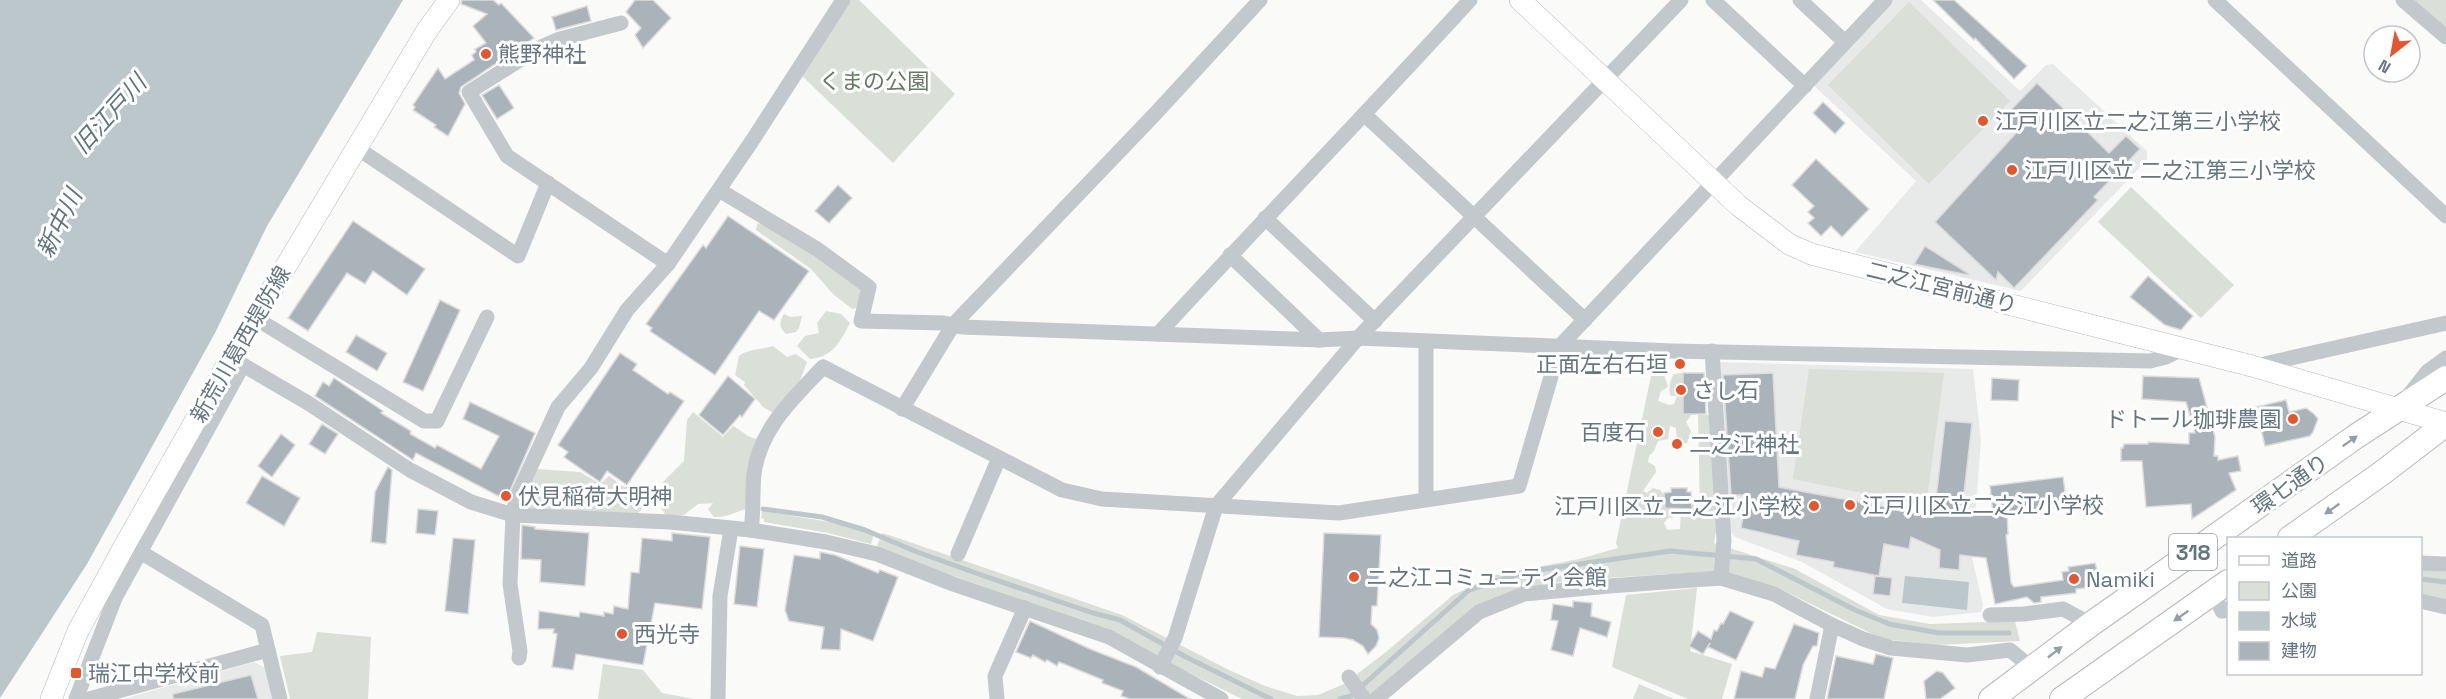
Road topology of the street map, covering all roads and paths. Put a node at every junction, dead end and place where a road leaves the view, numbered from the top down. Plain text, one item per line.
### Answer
1 (448, 0) edge
2 (843, 0) edge
3 (1260, 0) edge
4 (1470, 0) edge
5 (1520, 0) edge
6 (1681, 0) edge
7 (1713, 0) edge
8 (1800, 0) edge
9 (1885, 0) edge
10 (2215, 0) edge
11 (2403, 0) edge
12 (621, 23) dead end
13 (2446, 37) edge
14 (1845, 42) junction
15 (1604, 80) junction
16 (1805, 86) junction
17 (1365, 115) junction
18 (357, 148) junction
19 (548, 183) junction
20 (1713, 183) junction
21 (719, 190) junction
22 (1473, 216) junction
23 (2446, 216) edge
24 (1265, 218) junction
25 (1230, 255) junction
26 (668, 264) junction
27 (487, 317) dead end
28 (255, 318) junction
29 (1585, 320) junction
30 (1375, 321) junction
31 (2446, 323) edge
32 (953, 325) junction
33 (1158, 334) junction
34 (1358, 338) junction
35 (1319, 340) junction
36 (1426, 341) junction
37 (1560, 346) junction
38 (2184, 348) junction
39 (1712, 351) junction
40 (2446, 358) edge
41 (237, 361) junction
42 (2252, 366) junction
43 (2446, 378) edge
44 (902, 409) junction
45 (2397, 409) junction
46 (2446, 423) edge
47 (999, 458) junction
48 (1426, 499) junction
49 (1216, 506) junction
50 (513, 515) junction
51 (731, 529) junction
52 (751, 530) junction
53 (2291, 537) edge
54 (133, 547) junction
55 (958, 554) dead end
56 (2422, 563) edge
57 (2446, 564) edge
58 (1721, 573) junction
59 (2223, 595) edge
60 (2422, 601) edge
61 (2446, 607) edge
62 (1025, 608) junction
63 (1990, 615) dead end
64 (2091, 624) junction
65 (1832, 625) junction
66 (268, 650) junction
67 (519, 658) dead end
68 (1160, 667) junction
69 (2033, 669) junction
70 (1349, 677) dead end
71 (51, 699) edge
72 (76, 699) edge
73 (89, 699) edge
74 (280, 699) edge
75 (718, 699) edge
76 (997, 699) edge
77 (1221, 699) edge
78 (1364, 699) edge
79 (1376, 699) edge
80 (1817, 699) edge
81 (1991, 699) edge
82 (2062, 699) edge

1 - 18 street, 新荒川葛西堤防線
2 - 21 street
3 - 32 street
4 - 17 street
5 - 15 street, 二之江宮前通り
6 - 15 street
7 - 16 street
8 - 14 street
9 - 14 street
10 - 23 street
11 - 13 street
12 - 19 street
14 - 16 street
15 - 20 street, 二之江宮前通り
15 - 22 street
16 - 20 street
17 - 22 street
17 - 24 street
18 - 19 street
18 - 28 street, 新荒川葛西堤防線
19 - 26 street
20 - 29 street
20 - 38 street, 二之江宮前通り
21 - 26 street
21 - 32 street
22 - 29 street
22 - 30 street
24 - 25 street
24 - 30 street
25 - 33 street
25 - 35 street
26 - 50 street
27 - 28 street
28 - 41 street, 新荒川葛西堤防線
29 - 37 street
30 - 34 street
31 - 42 street
32 - 33 street
32 - 44 street
33 - 35 street
34 - 35 street
34 - 36 street
34 - 49 street
36 - 37 street
36 - 48 street
37 - 39 street
37 - 48 street
38 - 39 street
38 - 42 street, 二之江宮前通り
39 - 58 street
40 - 45 street
41 - 50 street
41 - 54 street, 新荒川葛西堤防線
42 - 45 street, 二之江宮前通り
43 - 45 main road, 環七通り / 318
44 - 47 street
44 - 52 street
45 - 46 street, 二之江宮前通り
64 -> 45 main road, 環七通り / 318
46 -> 53 main road, 環七通り
47 - 49 street
47 - 55 street
48 - 49 street
49 - 68 street
50 - 51 street
50 - 67 street
51 - 52 street
51 - 75 street
52 - 62 street
54 - 66 street
54 - 71 street, 新荒川葛西堤防線
54 - 72 street
56 - 57 street
58 - 65 street
58 - 79 street
59 -> 82 main road, 318
60 - 61 street
62 - 68 street
62 - 76 street
63 - 64 street
69 -> 64 main road, 環七通り / 318
65 - 69 street
65 - 80 street
66 - 73 street
66 - 74 street
68 - 77 street
69 - 81 main road, 環七通り / 318
70 - 78 street

